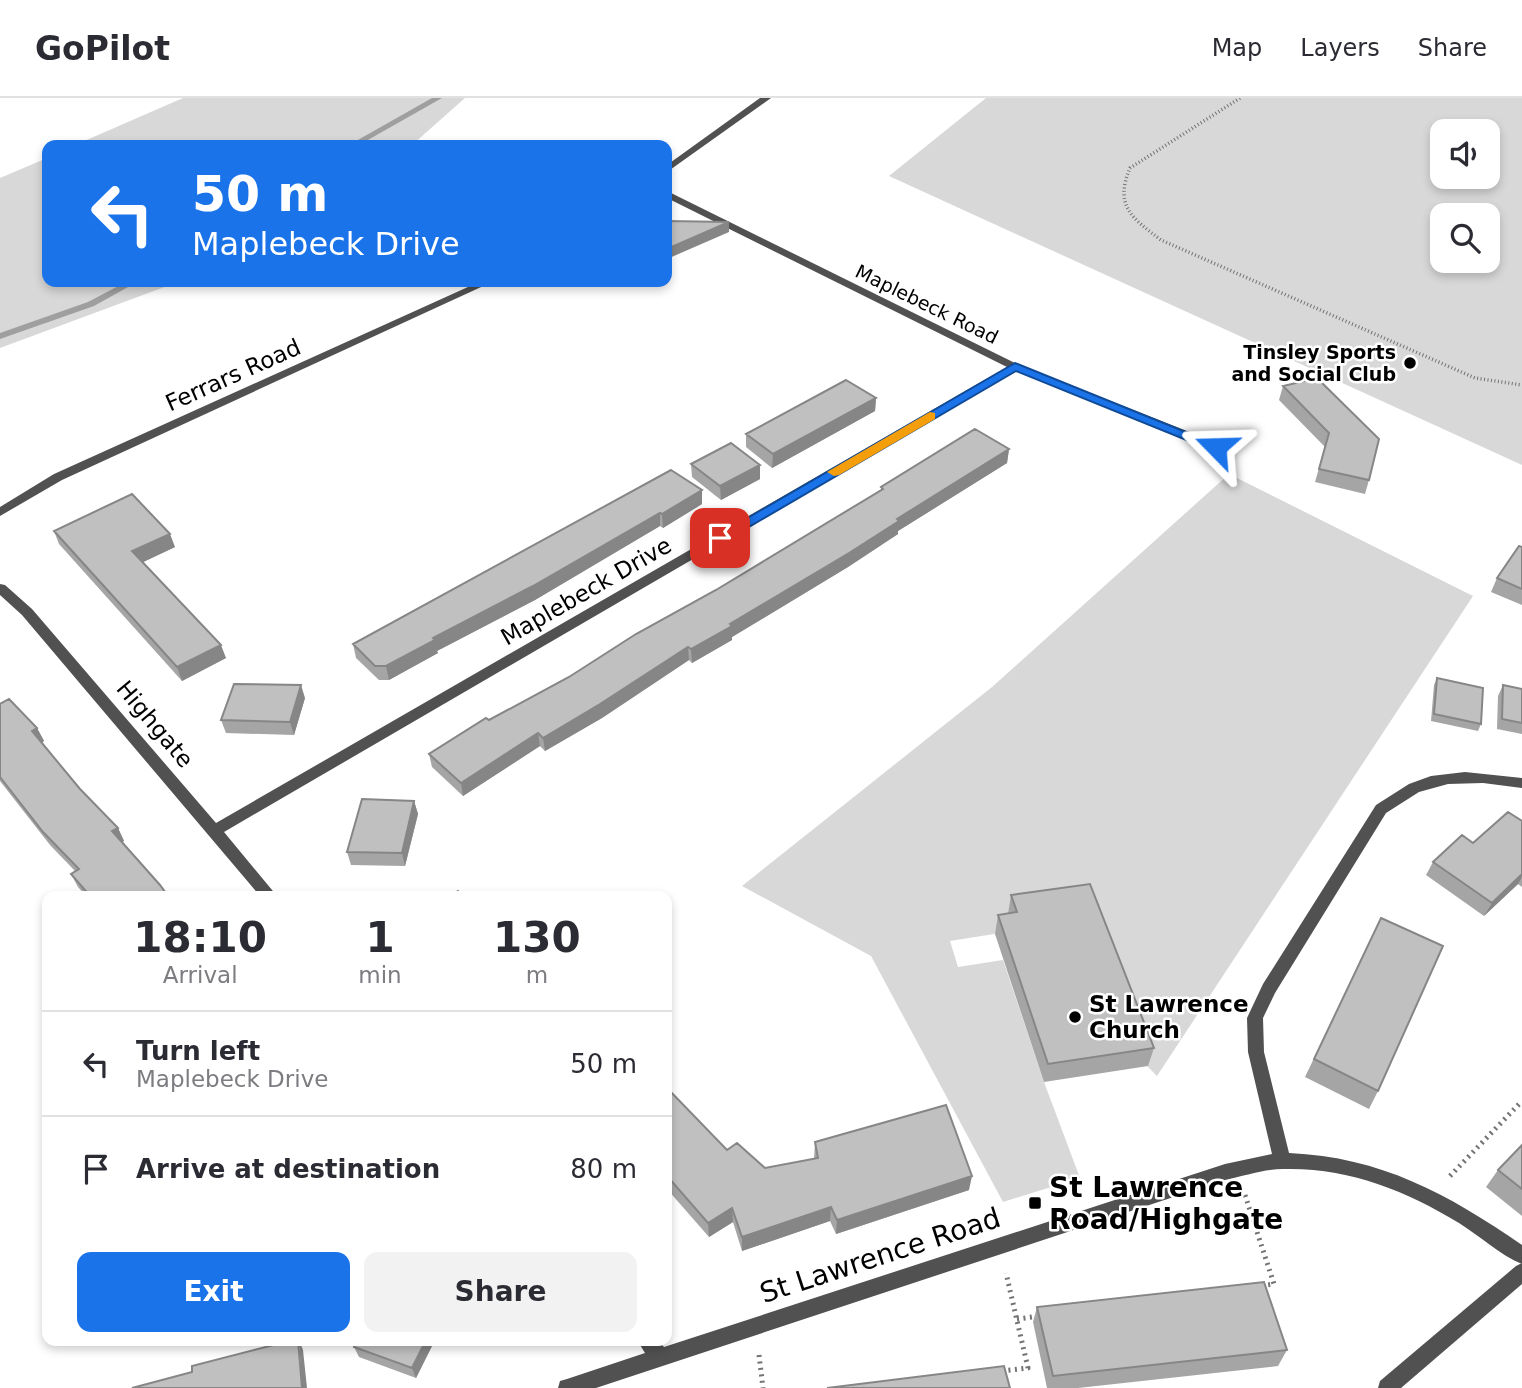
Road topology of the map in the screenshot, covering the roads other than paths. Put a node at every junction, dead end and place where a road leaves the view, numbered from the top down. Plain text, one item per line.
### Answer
1 (766, 98) edge
2 (672, 165) edge
3 (672, 196) edge
4 (476, 287) edge
5 (1015, 367) junction
6 (1216, 447) dead end
7 (0, 512) edge
8 (0, 588) edge
9 (1522, 783) edge
10 (214, 831) junction
11 (265, 891) edge
12 (1282, 1161) junction
13 (1522, 1255) edge
14 (1522, 1272) edge
15 (651, 1346) edge
16 (660, 1357) junction
17 (567, 1388) edge
18 (1387, 1388) edge

1 - 2 street
3 - 5 street, Maplebeck Road
4 - 7 street, Ferrars Road
5 - 6 street, Maplebeck Road
5 - 10 street, Maplebeck Drive
8 - 10 street, Highgate
9 - 12 street
10 - 11 street, Highgate
12 - 13 street, St Lawrence Road
12 - 16 street, St Lawrence Road
14 - 18 street
15 - 16 street
16 - 17 street, St Lawrence Road

